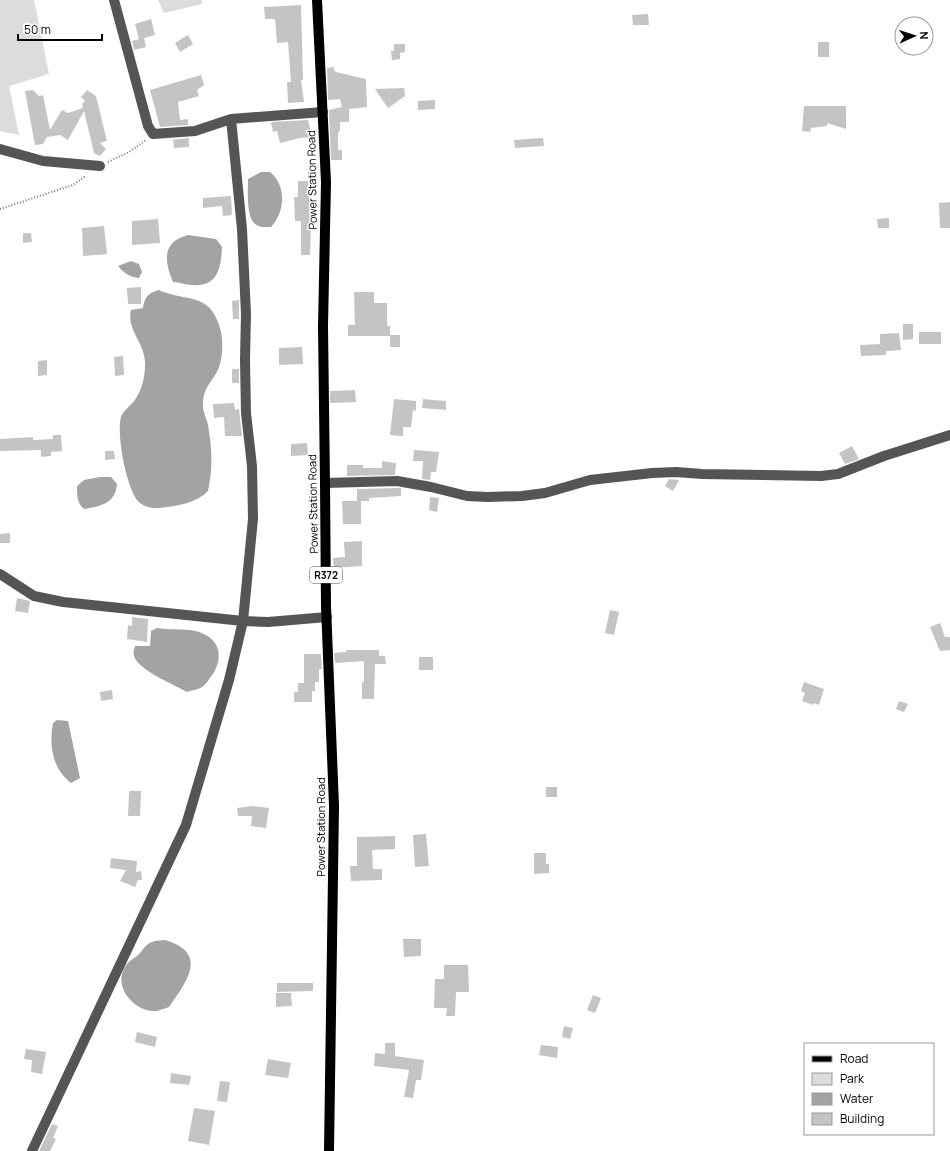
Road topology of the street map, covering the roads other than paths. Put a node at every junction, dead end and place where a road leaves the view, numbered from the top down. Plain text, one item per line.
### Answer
1 (114, 0) edge
2 (317, 0) edge
3 (323, 112) junction
4 (231, 119) junction
5 (0, 149) edge
6 (100, 166) road end
7 (950, 435) edge
8 (325, 483) junction
9 (0, 574) edge
10 (327, 617) junction
11 (243, 621) junction
12 (32, 1151) edge
13 (329, 1151) edge

1 - 4 street
2 - 3 main road, Power Station Road / R372
3 - 4 street
3 - 8 main road, Power Station Road / R372
4 - 11 street
5 - 6 street
7 - 8 street
8 - 10 main road, Power Station Road / R372
9 - 11 street
10 - 11 street
10 - 13 main road, Power Station Road / R372
11 - 12 street

